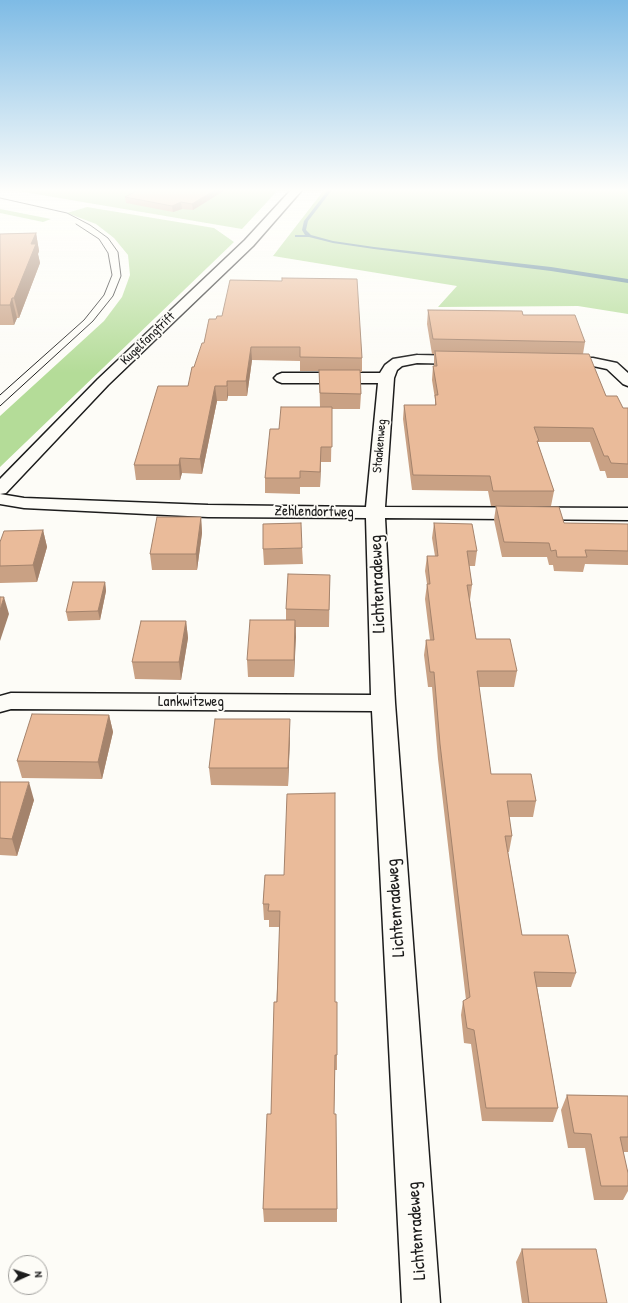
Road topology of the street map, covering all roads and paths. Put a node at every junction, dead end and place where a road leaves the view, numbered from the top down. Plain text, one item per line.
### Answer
1 (241, 251) edge
2 (481, 360) edge
3 (545, 361) edge
4 (282, 378) dead end
5 (386, 378) junction
6 (628, 381) edge
7 (0, 489) edge
8 (0, 498) edge
9 (375, 513) junction
10 (628, 514) edge
11 (383, 703) junction
12 (0, 704) edge
13 (421, 1303) edge

1 - 7 street, Kugelfangtrift
2 - 5 street
3 - 6 street
4 - 5 street
5 - 9 street, Staakenweg
8 - 9 street, Zehlendorfweg
9 - 10 street, Zehlendorfweg
9 - 11 street, Lichtenradeweg
11 - 12 street, Lankwitzweg
11 - 13 street, Lichtenradeweg

